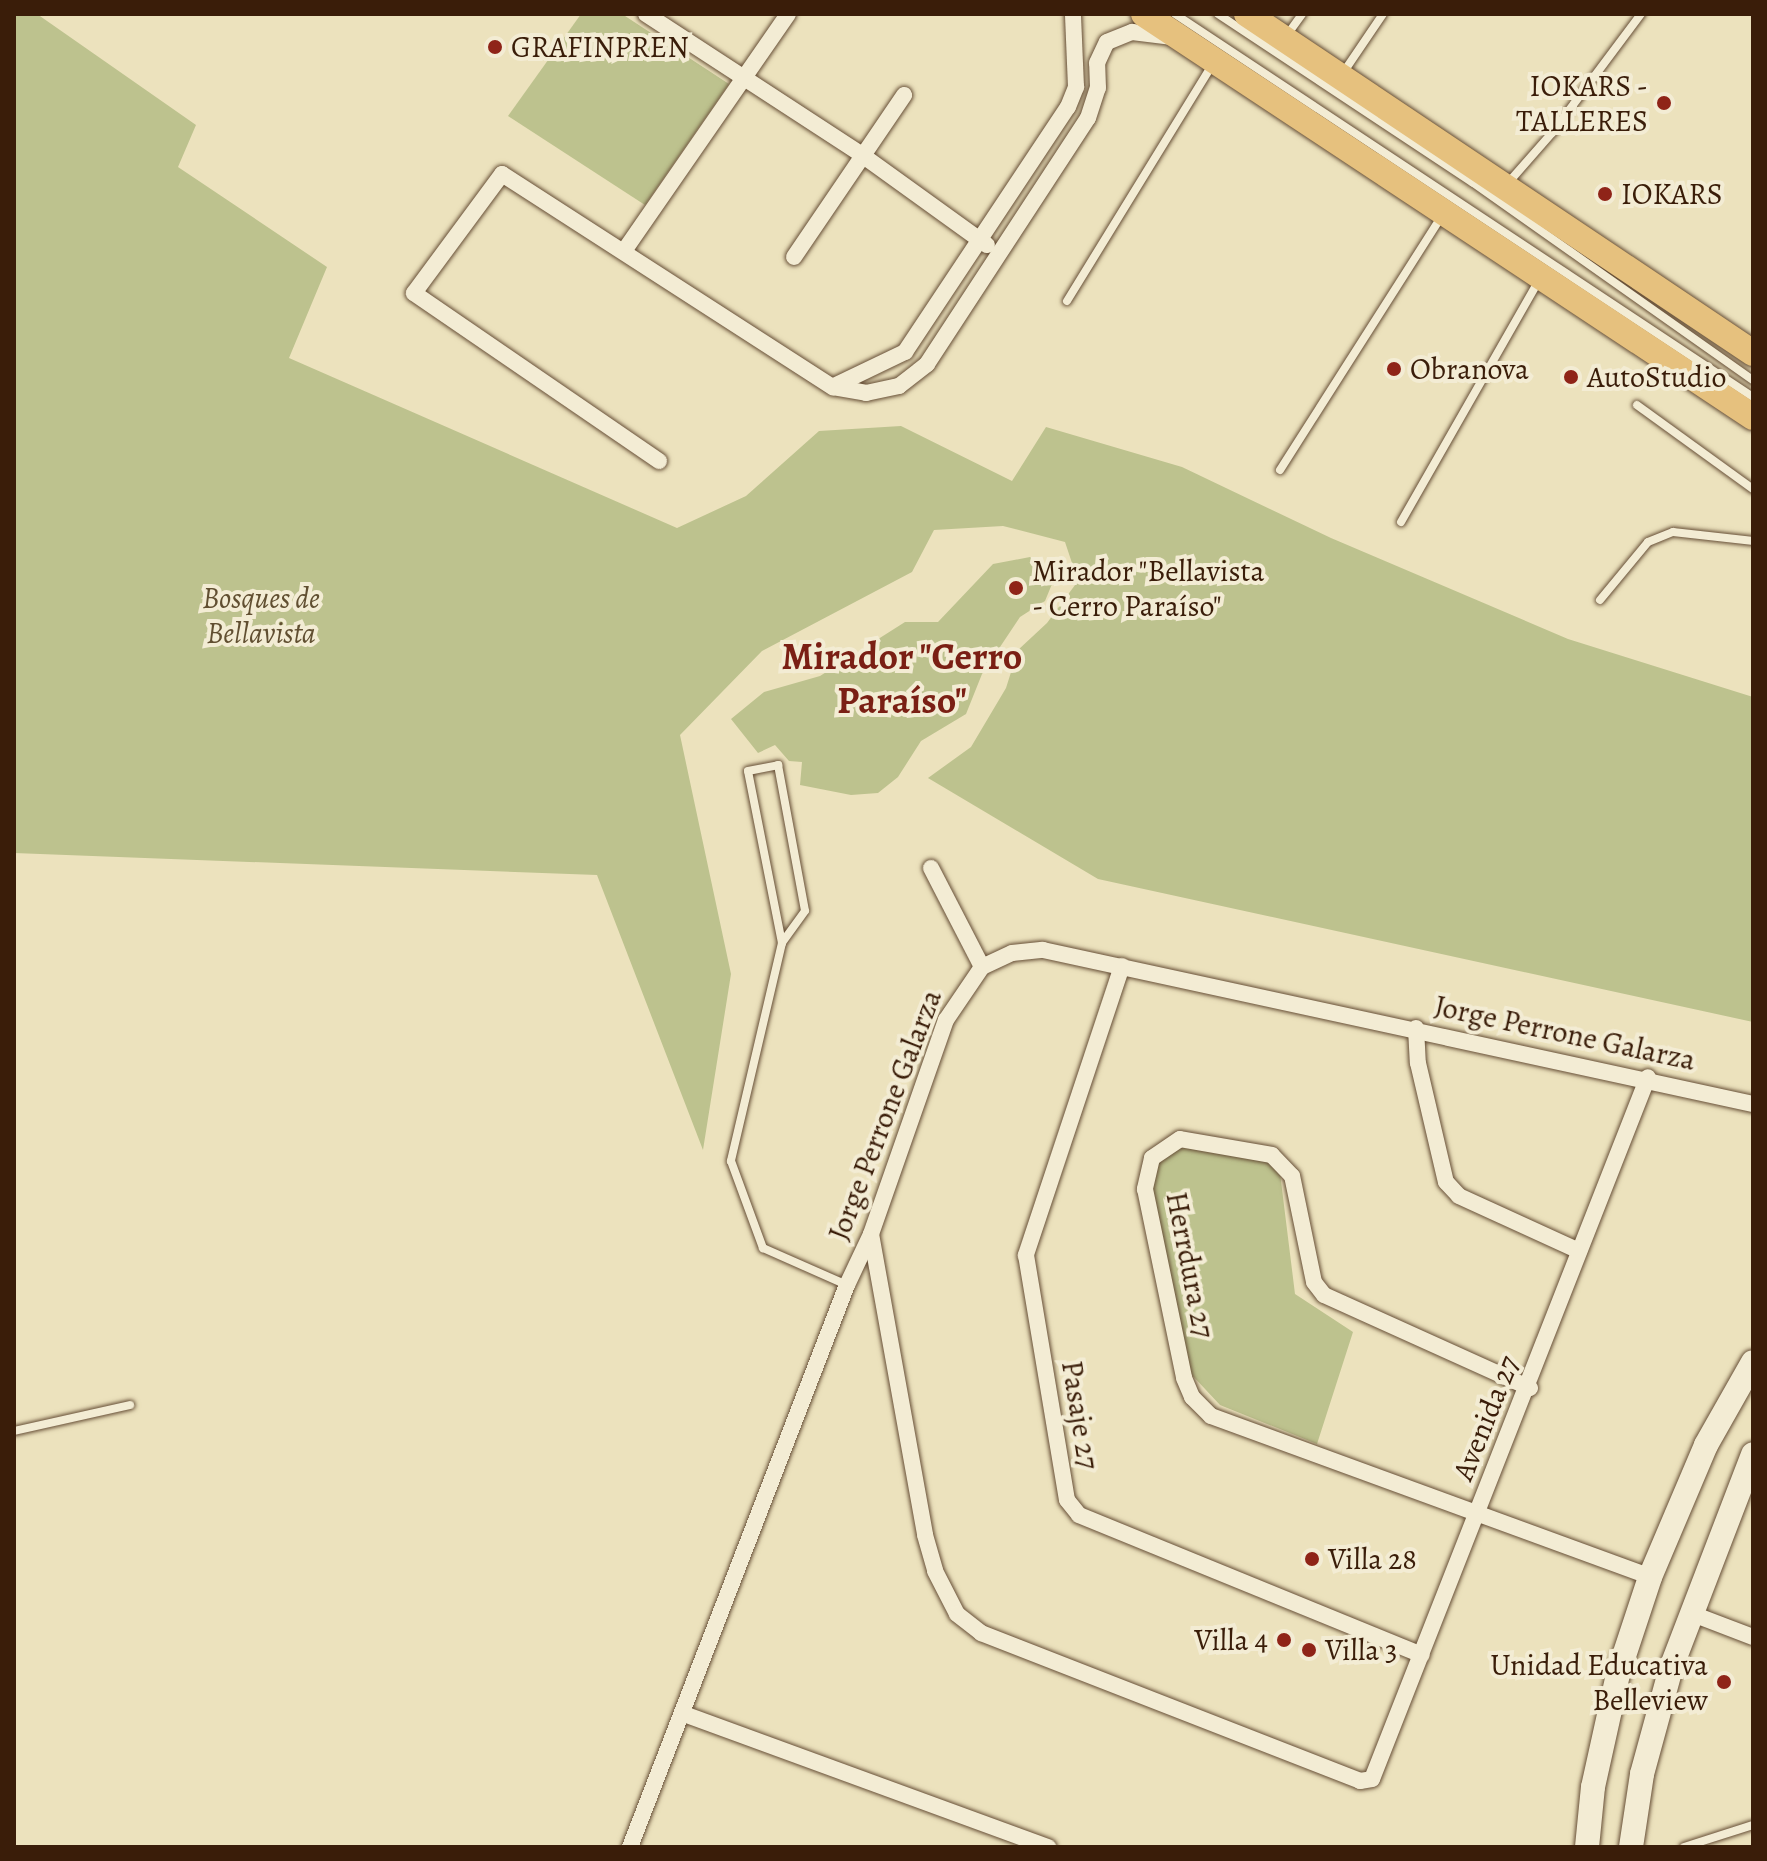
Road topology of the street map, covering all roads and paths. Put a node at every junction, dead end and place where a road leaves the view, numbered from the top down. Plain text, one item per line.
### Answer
1 (646, 14) edge
2 (788, 14) edge
3 (1073, 14) edge
4 (1144, 14) edge
5 (1218, 14) edge
6 (1247, 14) edge
7 (1302, 14) edge
8 (1383, 14) edge
9 (1641, 14) edge
10 (1178, 26) edge
11 (1285, 39) junction
12 (1216, 60) junction
13 (1340, 77) junction
14 (744, 78) junction
15 (904, 95) dead end
16 (862, 155) junction
17 (1505, 187) junction
18 (1446, 211) junction
19 (980, 239) junction
20 (624, 251) junction
21 (997, 254) junction
22 (794, 257) dead end
23 (1542, 275) junction
24 (1067, 301) dead end
25 (1747, 346) edge
26 (1753, 380) edge
27 (833, 387) junction
28 (1753, 397) edge
29 (1637, 405) dead end
30 (1753, 417) edge
31 (659, 461) dead end
32 (1280, 470) dead end
33 (1753, 489) edge
34 (1401, 522) dead end
35 (1753, 541) edge
36 (1600, 600) dead end
37 (931, 868) dead end
38 (782, 943) junction
39 (1122, 966) junction
40 (982, 967) junction
41 (1416, 1028) junction
42 (1648, 1077) junction
43 (1753, 1104) edge
44 (871, 1234) junction
45 (1579, 1251) junction
46 (847, 1285) junction
47 (1753, 1362) edge
48 (1530, 1388) junction
49 (130, 1405) dead end
50 (14, 1431) edge
51 (1753, 1454) edge
52 (1477, 1515) junction
53 (1650, 1577) junction
54 (1690, 1613) junction
55 (1753, 1637) edge
56 (1422, 1655) junction
57 (684, 1714) junction
58 (1753, 1825) edge
59 (630, 1847) edge
60 (1048, 1847) edge
61 (1587, 1847) edge
62 (1631, 1847) edge
63 (1684, 1847) edge

1 - 14 street
2 - 14 street
3 - 19 street
4 - 10 main road
5 - 26 lane
6 - 11 main road
7 - 11 lane
8 - 13 lane
9 - 17 lane
10 - 12 main road
10 - 21 street
10 - 28 lane
11 - 13 main road
12 - 18 main road
12 - 24 lane
13 - 17 main road
14 - 16 street
14 - 20 street
15 - 16 street
16 - 19 street
16 - 22 street
17 - 25 main road
18 - 23 main road
18 - 32 lane
19 - 21 street
19 - 27 street
20 - 27 street
20 - 31 street
21 - 27 street
23 - 30 main road
23 - 34 lane
29 - 33 lane
35 - 36 lane
37 - 40 street
38 - 38 lane
38 - 46 lane
39 - 40 street, Jorge Perrone Galarza
39 - 41 street, Jorge Perrone Galarza
39 - 56 street, Pasaje 27
40 - 44 street, Jorge Perrone Galarza
41 - 42 street, Jorge Perrone Galarza
41 - 45 street
42 - 43 street, Jorge Perrone Galarza
42 - 45 street, Avenida 27
44 - 46 street, Jorge Perrone Galarza
44 - 56 street, Avenida 27
45 - 48 street, Avenida 27
46 - 57 street, Jorge Perrone Galarza
47 - 53 main road
48 - 52 street, Avenida 27
48 - 52 street, Herrdura 27
49 - 50 lane
51 - 54 main road
52 - 53 street, Herrdura 27
52 - 56 street, Avenida 27
53 - 61 main road
54 - 55 street
54 - 62 main road
57 - 59 street, Jorge Perrone Galarza
57 - 60 street
58 - 63 lane

